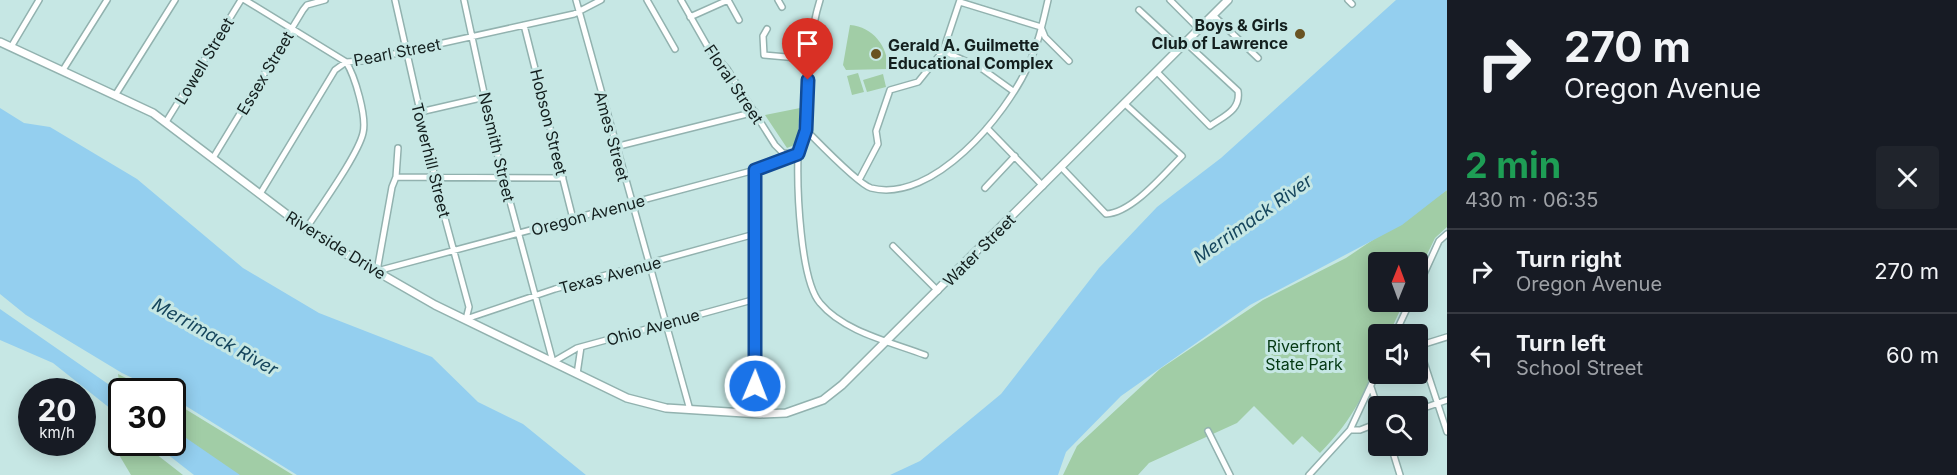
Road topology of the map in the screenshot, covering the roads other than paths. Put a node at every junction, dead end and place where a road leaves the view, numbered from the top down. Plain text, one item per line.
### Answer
1 (39, 0) edge
2 (107, 0) edge
3 (175, 0) edge
4 (243, 0) edge
5 (325, 0) edge
6 (395, 0) edge
7 (464, 0) edge
8 (576, 0) edge
9 (600, 0) edge
10 (647, 0) edge
11 (681, 0) edge
12 (728, 0) edge
13 (778, 0) edge
14 (820, 0) edge
15 (1048, 0) edge
16 (1170, 0) edge
17 (1228, 0) edge
18 (960, 1) edge
19 (782, 7) dead end
20 (1139, 10) dead end
21 (579, 12) junction
22 (1213, 15) junction
23 (690, 17) junction
24 (739, 20) dead end
25 (524, 25) junction
26 (1041, 27) junction
27 (292, 28) junction
28 (767, 29) dead end
29 (1199, 29) junction
30 (472, 37) junction
31 (0, 42) edge
32 (1185, 42) junction
33 (11, 47) junction
34 (1180, 48) junction
35 (675, 49) dead end
36 (406, 51) junction
37 (943, 51) junction
38 (1258, 58) dead end
39 (809, 59) junction
40 (1069, 61) dead end
41 (346, 62) junction
42 (63, 70) junction
43 (1156, 72) junction
44 (1013, 91) junction
45 (116, 94) junction
46 (485, 98) junction
47 (1125, 104) junction
48 (420, 112) junction
49 (754, 112) junction
50 (166, 122) junction
51 (987, 128) junction
52 (806, 130) junction
53 (615, 147) junction
54 (398, 148) dead end
55 (798, 154) junction
56 (1015, 156) junction
57 (213, 158) junction
58 (1062, 168) junction
59 (755, 170) junction
60 (396, 177) junction
61 (435, 177) junction
62 (503, 177) junction
63 (563, 178) junction
64 (859, 180) junction
65 (1044, 186) junction
66 (984, 188) dead end
67 (260, 194) junction
68 (631, 203) junction
69 (573, 219) junction
70 (306, 229) junction
71 (518, 234) junction
72 (755, 234) junction
73 (1447, 234) edge
74 (893, 246) dead end
75 (455, 251) junction
76 (648, 264) junction
77 (1428, 266) edge
78 (376, 271) junction
79 (938, 291) junction
80 (535, 296) junction
81 (756, 299) junction
82 (466, 319) junction
83 (665, 324) junction
84 (1447, 338) edge
85 (888, 340) junction
86 (1428, 343) edge
87 (582, 347) junction
88 (925, 355) dead end
89 (553, 362) junction
90 (1428, 373) edge
91 (577, 374) junction
92 (1371, 386) joint
93 (1374, 396) edge
94 (1447, 400) edge
95 (1439, 403) junction
96 (1428, 407) edge
97 (690, 410) junction
98 (754, 414) junction
99 (1368, 427) edge
100 (1350, 430) junction
101 (1208, 431) dead end
102 (1447, 432) edge
103 (1394, 456) edge
104 (1399, 472) edge
105 (1230, 475) edge
106 (1309, 475) edge
107 (1392, 475) edge

1 - 33 street
2 - 42 street
3 - 45 street
4 - 27 street
4 - 50 street, Lowell Street
5 - 27 street, Essex Street
6 - 36 street, Towerhill Street
7 - 30 street, Nesmith Street
8 - 21 street, Ames Street
9 - 21 street, Pearl Street
10 - 35 street
11 - 23 street, Floral Street
12 - 23 street
12 - 24 street
13 - 19 street
14 - 39 street
15 - 26 street
16 - 29 street
17 - 22 main road, Water Street
18 - 26 street
18 - 37 street
20 - 34 street
21 - 25 street, Pearl Street
21 - 53 street, Ames Street
22 - 29 main road, Water Street
22 - 38 street
23 - 49 street, Floral Street
25 - 30 street, Pearl Street
25 - 63 street, Hobson Street
26 - 40 street
26 - 44 street
27 - 41 street
27 - 57 street, Essex Street
28 - 39 street
29 - 32 main road, Water Street
30 - 36 street, Pearl Street
30 - 46 street, Nesmith Street
31 - 33 main road, Riverside Drive
32 - 34 main road, Water Street
32 - 43 street
33 - 42 main road, Riverside Drive
34 - 43 main road, Water Street
36 - 41 street, Pearl Street
36 - 48 street, Towerhill Street
37 - 44 street
37 - 64 street
39 - 52 street
41 - 67 street, Pearl Street
41 - 70 street
42 - 45 main road, Riverside Drive
43 - 47 main road, Water Street
44 - 51 street
45 - 50 main road, Riverside Drive
46 - 48 street
46 - 62 street, Nesmith Street
47 - 58 main road, Water Street
47 - 58 street
48 - 61 street, Towerhill Street
49 - 53 street
49 - 55 street, Floral Street
50 - 57 main road, Riverside Drive
51 - 56 street
51 - 64 street
52 - 55 street
52 - 64 street
53 - 68 street, Ames Street
54 - 60 street
55 - 59 street, Oregon Avenue
55 - 85 street
56 - 65 street
56 - 66 street
57 - 67 main road, Riverside Drive
58 - 65 main road, Water Street
59 - 68 street, Oregon Avenue
59 - 72 street
60 - 61 street
60 - 78 street
61 - 62 street
61 - 75 street, Towerhill Street
62 - 63 street
62 - 71 street, Nesmith Street
63 - 69 street, Hobson Street
65 - 79 main road, Water Street
67 - 70 main road, Riverside Drive
68 - 69 street, Oregon Avenue
68 - 76 street, Ames Street
69 - 71 street, Oregon Avenue
70 - 78 main road, Riverside Drive
71 - 75 street, Oregon Avenue
71 - 80 street, Nesmith Street
72 - 76 street, Texas Avenue
72 - 81 street
73 - 77 street
74 - 79 street
75 - 78 street, Oregon Avenue
75 - 82 street, Towerhill Street
76 - 80 street, Texas Avenue
76 - 83 street, Ames Street
78 - 82 main road, Riverside Drive
79 - 85 main road, Water Street
80 - 82 street, Texas Avenue
80 - 89 street, Nesmith Street
81 - 83 street, Ohio Avenue
81 - 98 street
82 - 89 main road, Riverside Drive
83 - 87 street, Ohio Avenue
83 - 97 street, Ames Street
84 - 86 street
85 - 88 street
85 - 98 main road, Water Street
87 - 89 street, Ohio Avenue
87 - 91 street
89 - 91 main road, Riverside Drive
90 - 95 street
91 - 97 main road, Riverside Drive
92 - 93 street
92 - 100 street
94 - 95 street
95 - 96 street
95 - 102 street
97 - 98 main road, Water Street
99 - 100 street
100 - 106 street
101 - 105 street
103 - 104 street
104 - 107 street

